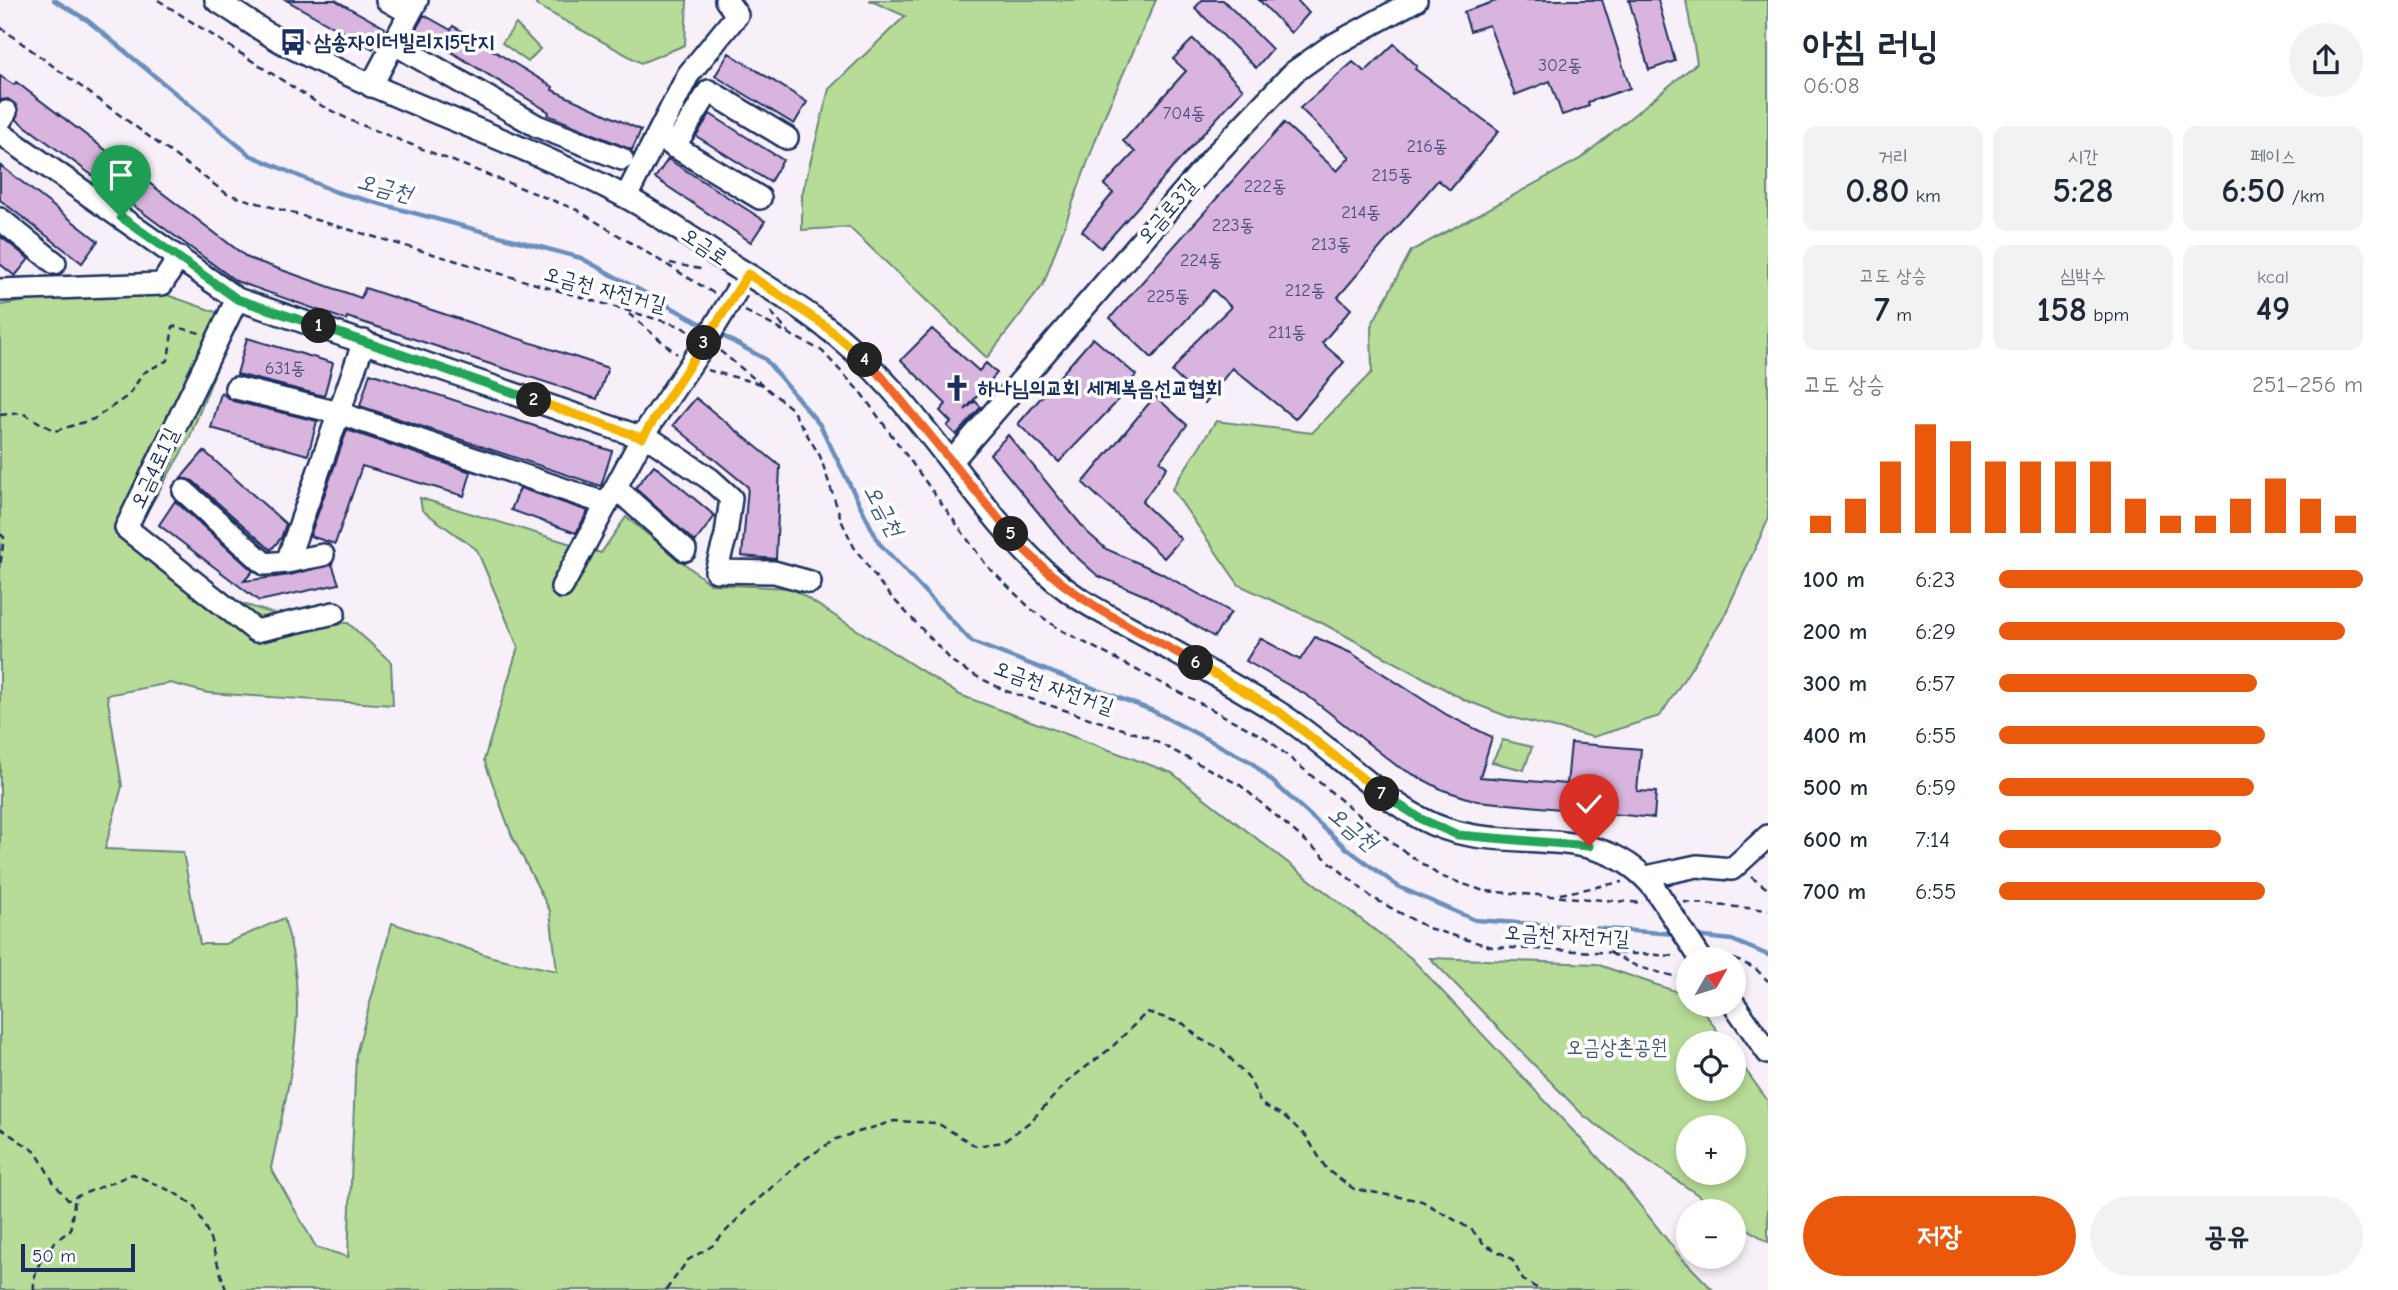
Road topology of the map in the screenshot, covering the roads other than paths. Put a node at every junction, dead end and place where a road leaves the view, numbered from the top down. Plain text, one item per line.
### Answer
1 (216, 0) edge
2 (387, 0) edge
3 (726, 0) edge
4 (1416, 0) edge
5 (413, 7) edge
6 (393, 43) junction
7 (371, 86) junction
8 (0, 133) edge
9 (787, 138) dead end
10 (665, 141) junction
11 (622, 159) dead end
12 (626, 197) junction
13 (760, 198) dead end
14 (0, 219) edge
15 (179, 257) junction
16 (55, 263) dead end
17 (0, 290) edge
18 (741, 290) junction
19 (237, 299) junction
20 (364, 341) junction
21 (236, 388) dead end
22 (339, 413) junction
23 (642, 438) junction
24 (951, 462) junction
25 (184, 491) dead end
26 (611, 496) junction
27 (685, 550) dead end
28 (323, 555) dead end
29 (287, 562) junction
30 (810, 582) dead end
31 (562, 587) dead end
32 (334, 612) dead end
33 (1768, 836) edge
34 (1643, 887) junction
35 (1691, 947) edge
36 (1743, 1017) edge
37 (1768, 1053) edge

1 - 7 street, 오금로
2 - 5 street
3 - 10 street
4 - 24 street, 오금로3길
5 - 6 street
6 - 7 street
6 - 11 street
7 - 12 street, 오금로
8 - 15 street
9 - 10 street
10 - 12 street
10 - 13 street
12 - 18 street, 오금로
14 - 16 street
15 - 17 street
15 - 19 street
18 - 23 street, bridge
18 - 24 street, 오금로
19 - 20 street
19 - 32 street, 오금4로1길
20 - 22 street
20 - 23 street
21 - 22 street
22 - 26 street
22 - 29 street
23 - 26 street
23 - 30 street
24 - 34 street, 오금로
25 - 29 street
26 - 27 street
26 - 31 street
28 - 29 street
33 - 34 street
34 - 35 street, 오금로, bridge
36 - 37 street

